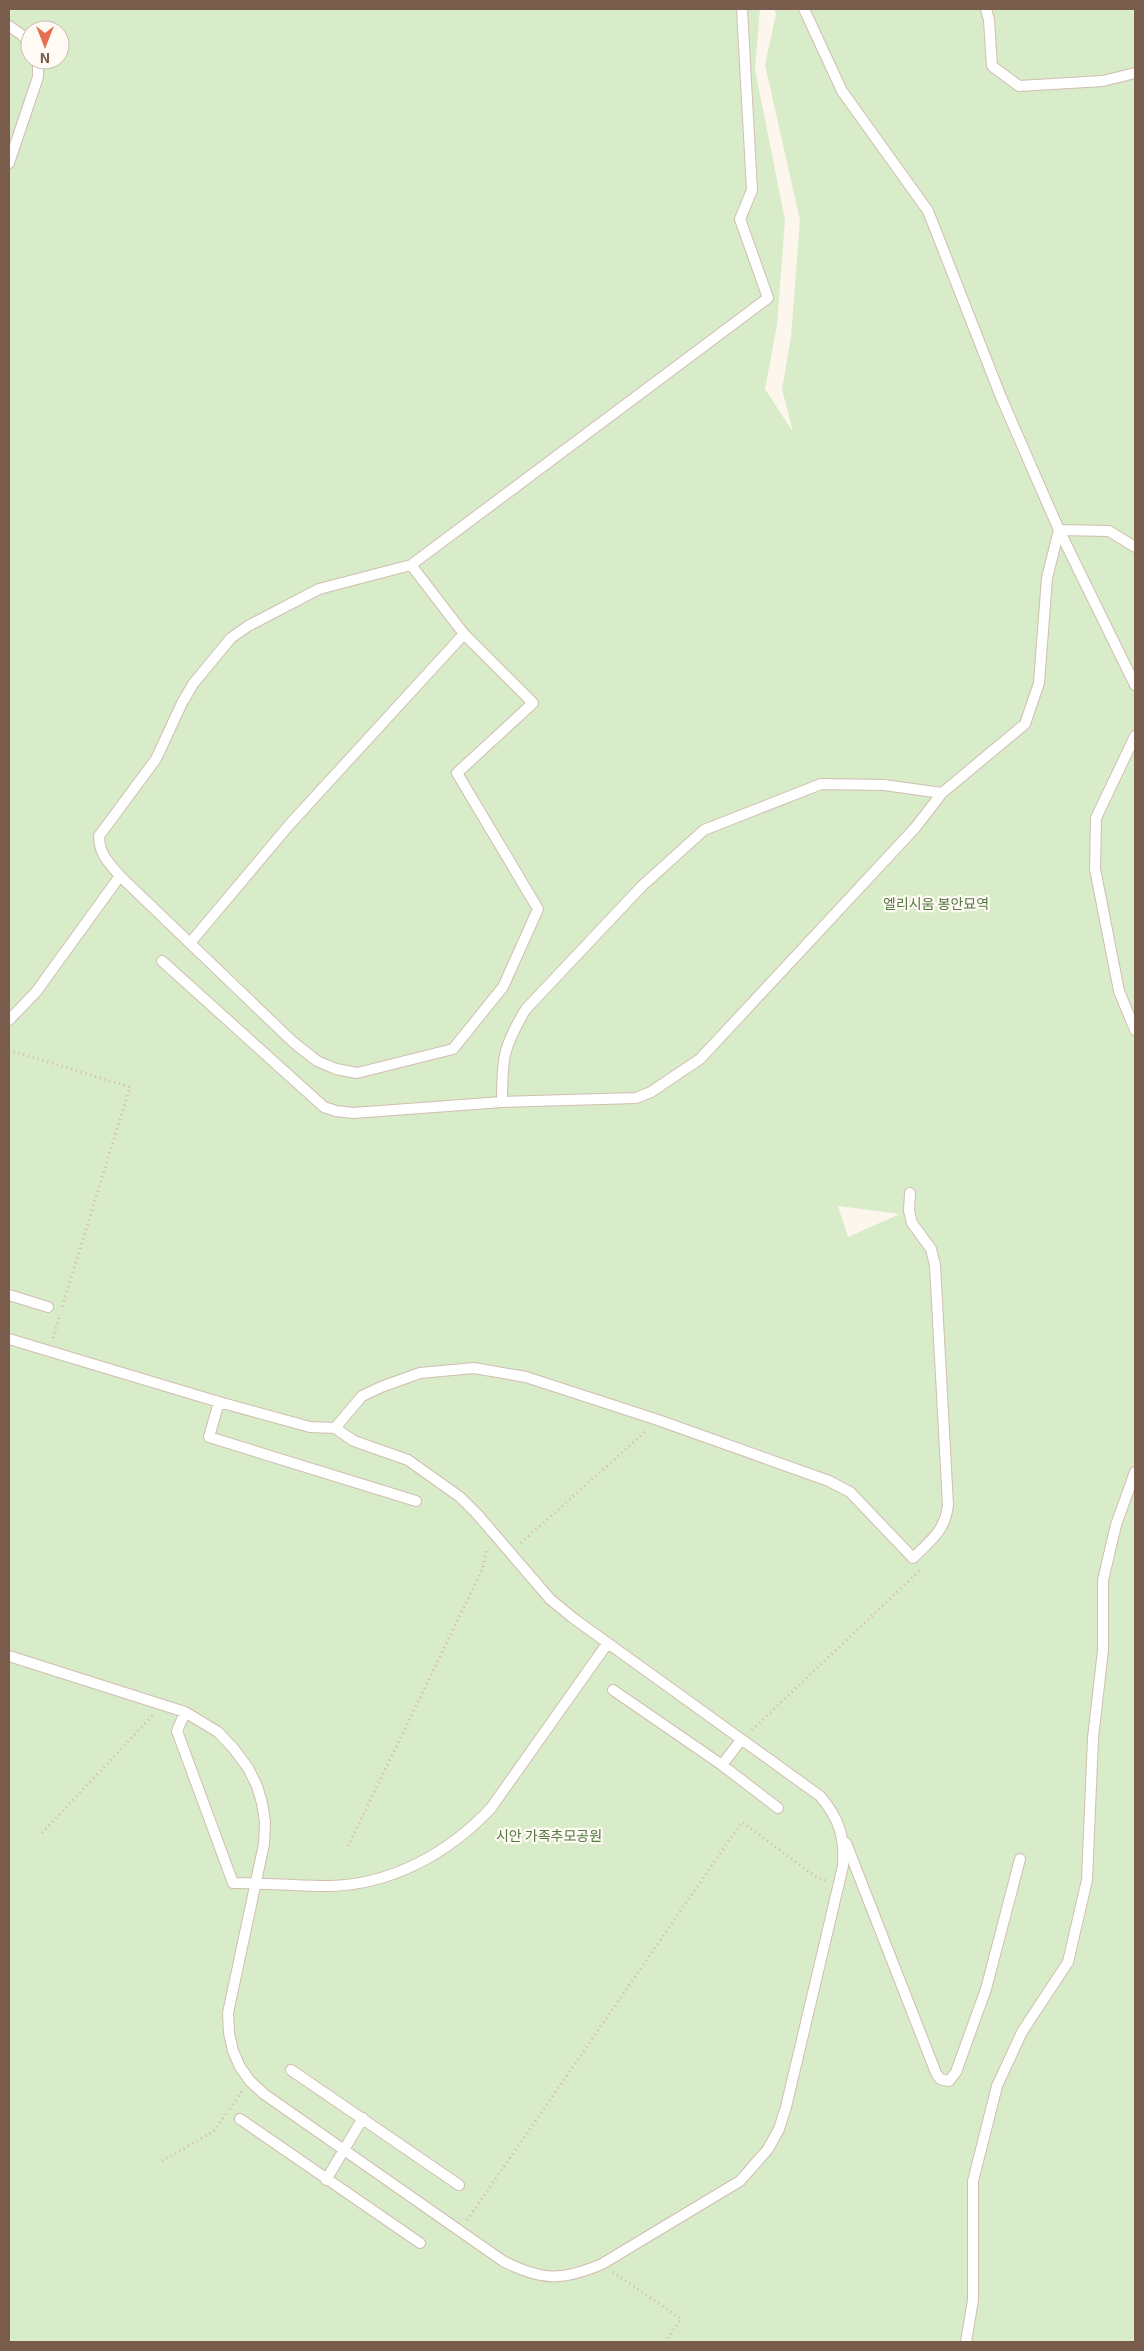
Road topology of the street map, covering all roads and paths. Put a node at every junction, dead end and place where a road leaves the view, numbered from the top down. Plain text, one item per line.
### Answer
1 (742, 9) edge
2 (804, 9) edge
3 (986, 9) edge
4 (9, 26) edge
5 (20, 34) edge
6 (38, 70) edge
7 (1135, 72) edge
8 (9, 163) edge
9 (1058, 530) junction
10 (1135, 547) edge
11 (411, 565) junction
12 (464, 634) junction
13 (1135, 684) edge
14 (1135, 736) edge
15 (942, 792) junction
16 (120, 876) junction
17 (190, 943) junction
18 (162, 961) dead end
19 (9, 1020) edge
20 (1135, 1030) edge
21 (9, 1050) edge
22 (502, 1102) junction
23 (910, 1193) dead end
24 (9, 1295) edge
25 (48, 1307) dead end
26 (9, 1338) edge
27 (49, 1351) junction
28 (218, 1402) junction
29 (658, 1420) junction
30 (335, 1428) junction
31 (1135, 1472) edge
32 (416, 1501) dead end
33 (491, 1530) junction
34 (510, 1553) junction
35 (913, 1558) junction
36 (607, 1644) junction
37 (9, 1656) edge
38 (613, 1690) dead end
39 (164, 1704) junction
40 (185, 1712) junction
41 (741, 1740) junction
42 (722, 1765) junction
43 (778, 1808) dead end
44 (42, 1833) dead end
45 (842, 1833) junction
46 (348, 1846) dead end
47 (1020, 1860) dead end
48 (258, 1883) junction
49 (839, 1886) junction
50 (292, 2070) dead end
51 (250, 2081) junction
52 (364, 2118) junction
53 (240, 2119) dead end
54 (344, 2149) junction
55 (162, 2161) dead end
56 (326, 2180) junction
57 (459, 2185) dead end
58 (460, 2231) junction
59 (420, 2243) dead end
60 (602, 2264) junction
61 (666, 2342) edge
62 (966, 2342) edge

1 - 11 lane
2 - 9 lane
3 - 7 lane
4 - 5 lane
6 - 8 lane
9 - 10 lane
9 - 13 lane
9 - 15 lane
11 - 12 lane
11 - 16 lane
12 - 17 lane
12 - 17 lane
14 - 20 lane
15 - 22 lane
15 - 22 lane
16 - 17 lane
16 - 19 lane
18 - 22 lane
21 - 27 path
23 - 35 lane
24 - 25 lane
26 - 27 lane
27 - 28 lane
28 - 30 lane
28 - 32 lane
29 - 30 lane
29 - 34 path
29 - 35 lane
30 - 33 lane
31 - 62 lane
33 - 34 lane
33 - 46 path
34 - 36 lane
35 - 41 path
36 - 41 lane
36 - 48 lane
37 - 39 lane
38 - 42 lane
39 - 40 lane
39 - 44 path
40 - 48 lane
40 - 48 lane
41 - 42 lane
41 - 45 lane
42 - 43 lane
45 - 47 lane
45 - 49 lane
48 - 51 lane
49 - 58 path
49 - 60 lane
50 - 52 lane
51 - 54 lane
51 - 55 path
52 - 54 lane
52 - 57 lane
53 - 56 lane
54 - 56 lane
54 - 58 lane
56 - 59 lane
58 - 60 lane
60 - 61 path

